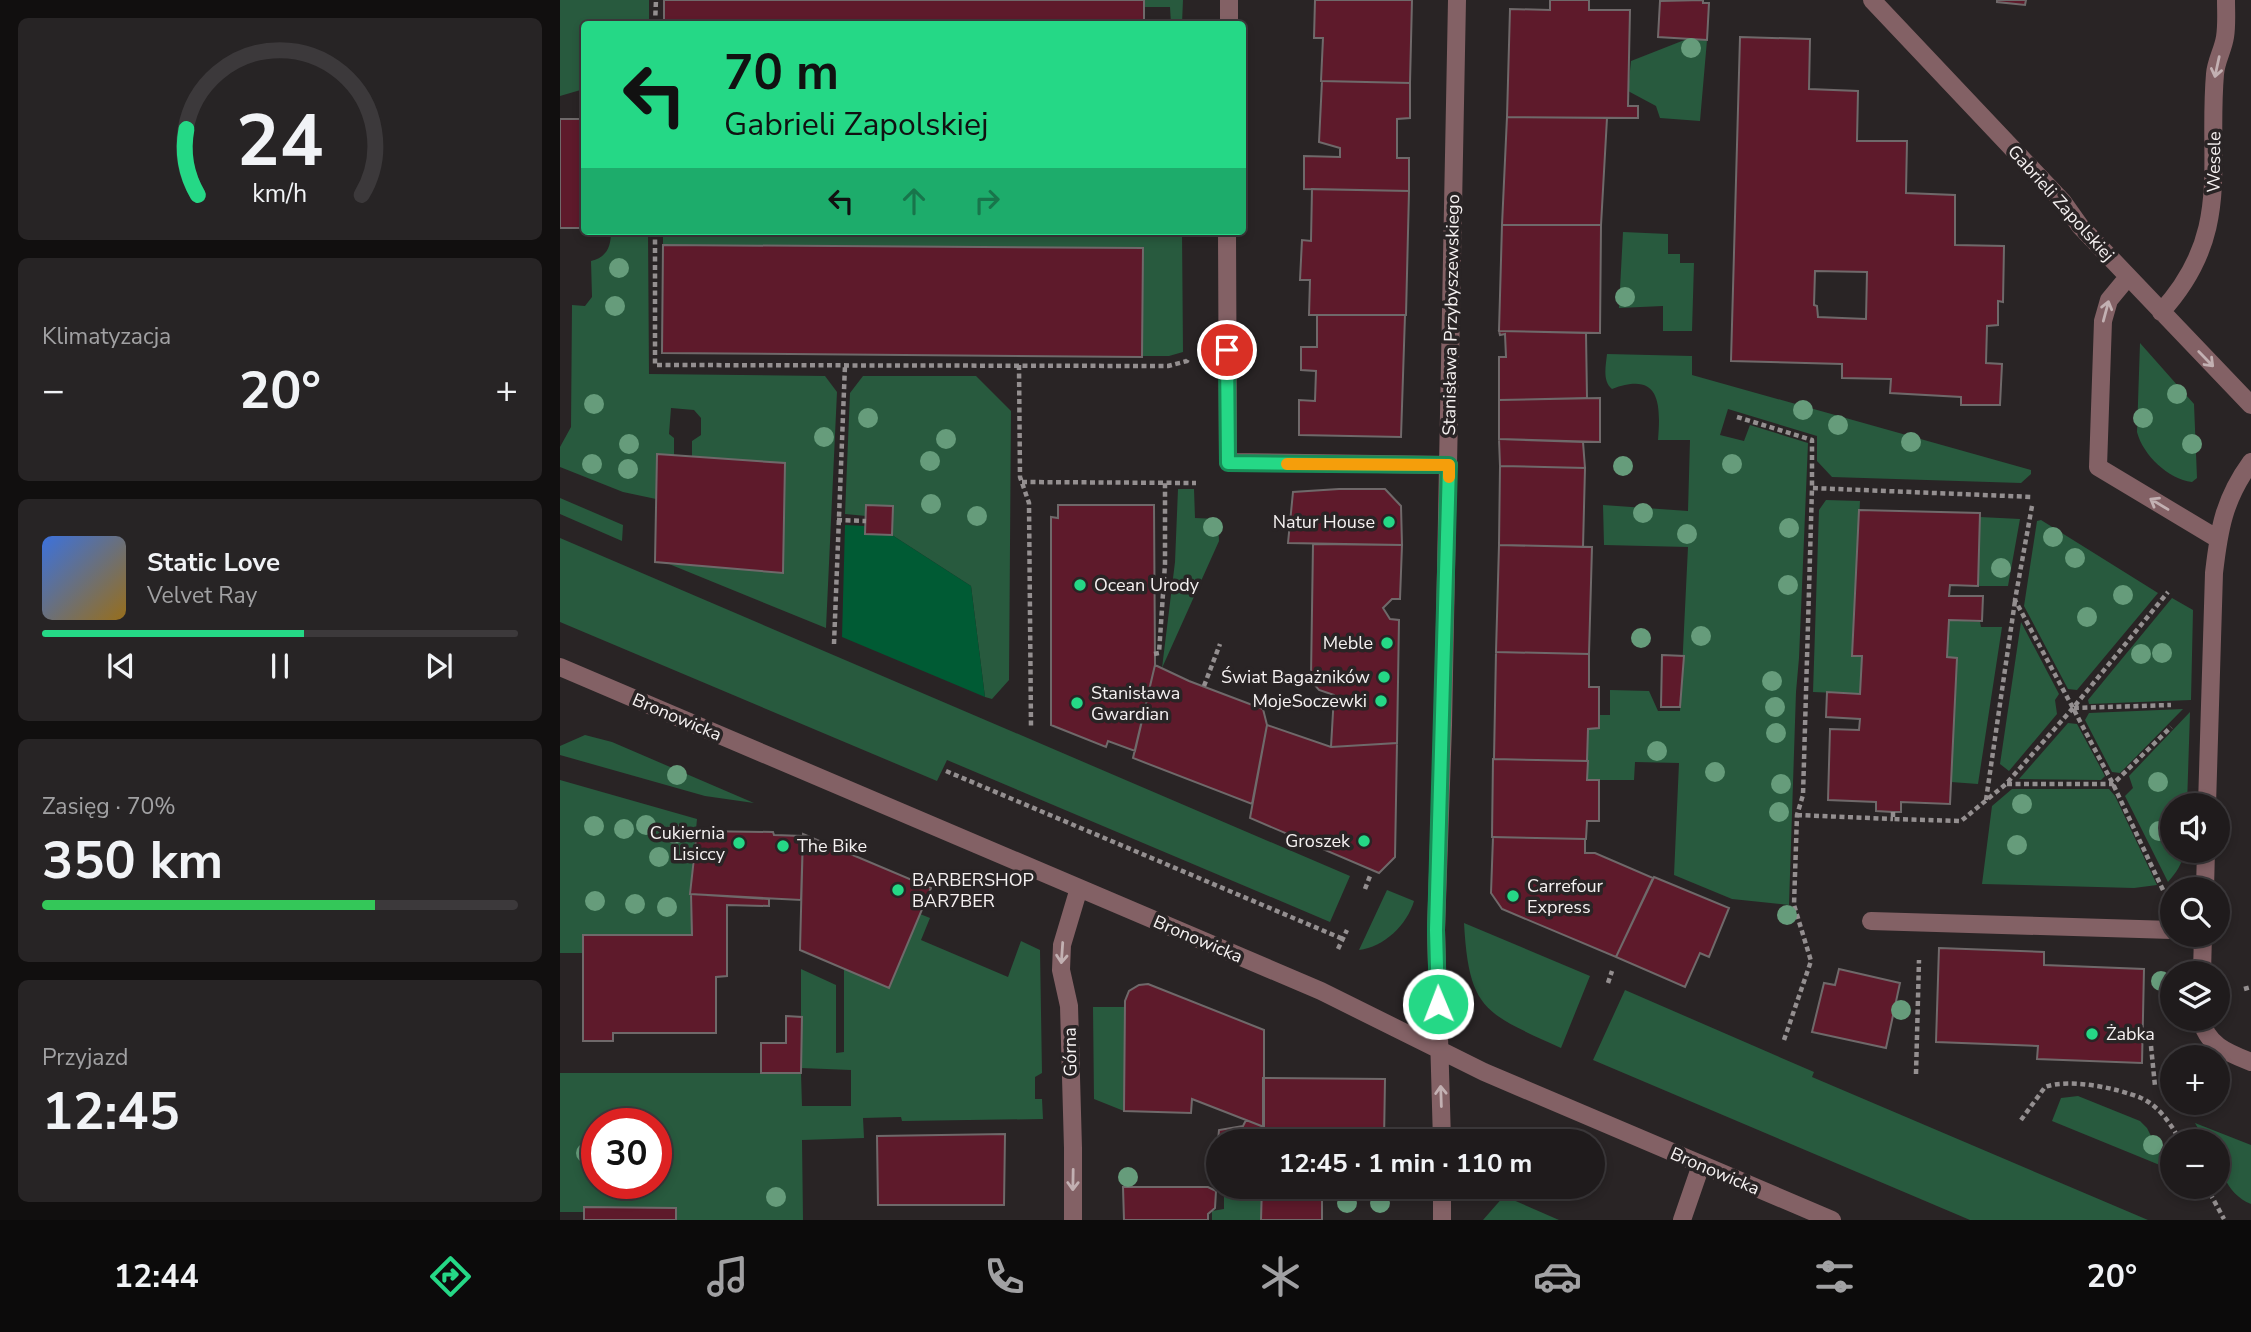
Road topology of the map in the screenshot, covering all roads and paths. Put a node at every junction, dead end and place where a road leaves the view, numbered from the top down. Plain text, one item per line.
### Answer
1 (656, 0) edge
2 (1229, 0) edge
3 (1457, 0) edge
4 (1872, 0) edge
5 (2226, 0) edge
6 (655, 21) edge
7 (1228, 21) edge
8 (655, 235) edge
9 (1227, 235) edge
10 (2128, 277) junction
11 (2161, 312) junction
12 (1189, 357) dead end
13 (845, 365) junction
14 (1019, 365) junction
15 (2251, 405) edge
16 (1737, 417) dead end
17 (2251, 462) edge
18 (1449, 465) junction
19 (1022, 482) junction
20 (1165, 482) junction
21 (1200, 483) dead end
22 (1812, 488) junction
23 (2033, 497) dead end
24 (2032, 506) dead end
25 (837, 520) junction
26 (866, 521) dead end
27 (2218, 539) junction
28 (2168, 592) dead end
29 (2015, 600) junction
30 (834, 644) dead end
31 (1220, 644) dead end
32 (1154, 654) dead end
33 (560, 667) edge
34 (1204, 687) dead end
35 (2180, 705) dead end
36 (2073, 708) junction
37 (2176, 722) dead end
38 (1031, 726) dead end
39 (946, 771) dead end
40 (2006, 784) junction
41 (2113, 784) junction
42 (2207, 793) edge
43 (1986, 800) junction
44 (1893, 812) dead end
45 (1797, 815) junction
46 (1893, 819) junction
47 (1370, 876) dead end
48 (2160, 885) edge
49 (1079, 888) junction
50 (1365, 888) dead end
51 (1871, 921) dead end
52 (1347, 930) dead end
53 (2160, 930) edge
54 (1343, 939) junction
55 (1338, 949) dead end
56 (1919, 951) dead end
57 (1612, 971) dead end
58 (1608, 983) dead end
59 (2251, 986) edge
60 (2244, 989) dead end
61 (2204, 1031) edge
62 (1784, 1040) dead end
63 (2151, 1046) dead end
64 (1439, 1050) junction
65 (2251, 1062) edge
66 (1916, 1074) dead end
67 (2155, 1086) dead end
68 (2021, 1120) dead end
69 (1442, 1129) edge
70 (2174, 1129) edge
71 (1701, 1165) junction
72 (1442, 1199) edge
73 (2213, 1199) edge
74 (2224, 1219) edge
75 (1073, 1220) edge
76 (1442, 1220) edge
77 (1682, 1220) edge
78 (1832, 1220) edge

1 - 6 path
2 - 7 street
3 - 18 street, Stanisława Przybyszewskiego
4 - 10 street, Gabrieli Zapolskiej
5 -> 11 street, Wesele
8 - 13 path
9 - 18 street
10 - 11 street, Gabrieli Zapolskiej
27 -> 10 street
11 -> 15 street, Gabrieli Zapolskiej
12 - 14 path
13 - 14 path
13 - 25 path
14 - 19 path
16 - 22 path
17 - 27 street
18 - 64 street, Stanisława Przybyszewskiego
19 - 20 path
19 - 38 path
20 - 21 path
20 - 32 path
22 - 23 path
22 - 45 path
24 - 29 path
25 - 26 path
25 - 30 path
27 - 42 street
28 - 36 path
29 - 36 path
29 - 43 path
31 - 34 path
33 - 49 street, Bronowicka
35 - 36 path
36 - 40 path
36 - 41 path
37 - 41 path
39 - 54 path
40 - 41 path
40 - 43 path
41 - 48 path
43 - 46 path
44 - 46 path
45 - 46 path
45 - 62 path
47 - 50 path
49 - 64 street, Bronowicka
49 -> 75 street, Górna
51 - 53 street
52 - 54 path
54 - 55 path
56 - 66 path
57 - 58 path
59 - 60 path
61 - 65 street
63 - 67 path
69 -> 64 street, Stanisława Przybyszewskiego
64 - 71 street, Bronowicka
68 - 70 path
71 - 77 street
71 - 78 street, Bronowicka
72 - 76 street
73 - 74 path

